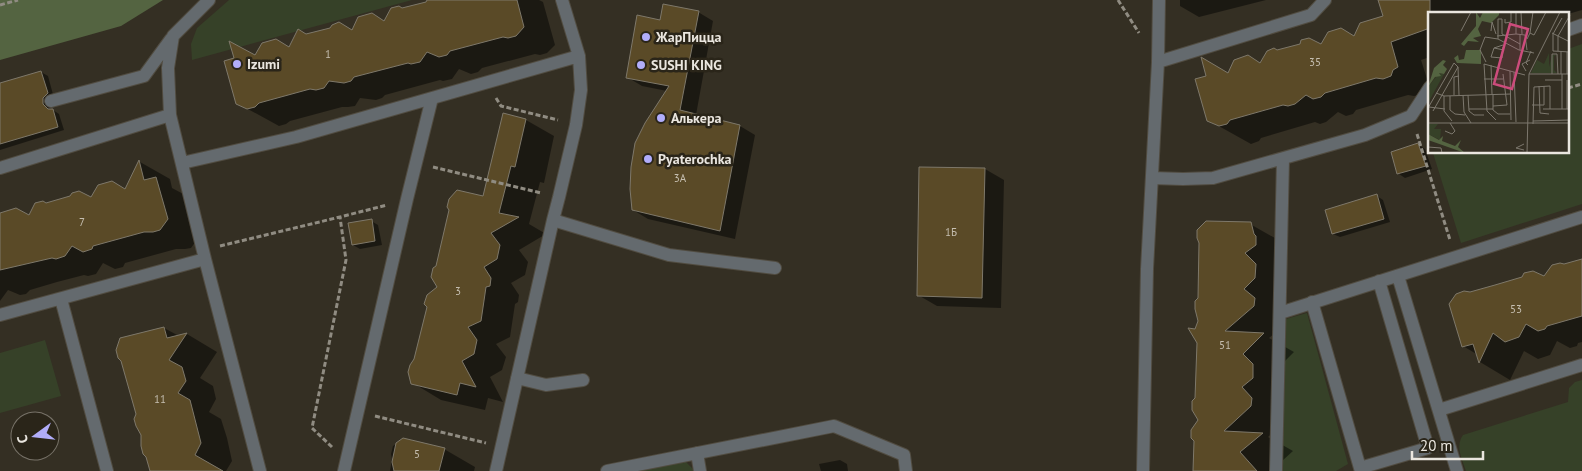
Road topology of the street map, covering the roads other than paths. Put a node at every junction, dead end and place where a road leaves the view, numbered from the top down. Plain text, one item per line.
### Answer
1 (209, 0) edge
2 (562, 0) edge
3 (1159, 0) edge
4 (1325, 0) edge
5 (173, 36) junction
6 (578, 56) junction
7 (1158, 62) junction
8 (1428, 90) edge
9 (432, 98) junction
10 (50, 101) dead end
11 (170, 115) junction
12 (1283, 159) junction
13 (182, 163) junction
14 (0, 168) edge
15 (1152, 178) junction
16 (1582, 217) edge
17 (553, 220) junction
18 (204, 255) junction
19 (776, 268) dead end
20 (1398, 276) junction
21 (1379, 282) junction
22 (61, 299) junction
23 (1312, 302) junction
24 (1280, 313) junction
25 (0, 315) edge
26 (1582, 365) edge
27 (517, 378) junction
28 (583, 380) dead end
29 (1439, 410) junction
30 (697, 453) junction
31 (345, 466) edge
32 (107, 471) edge
33 (260, 471) edge
34 (496, 471) edge
35 (607, 471) edge
36 (700, 471) edge
37 (906, 471) edge
38 (1143, 471) edge
39 (1276, 471) edge
40 (1457, 471) edge

1 - 5 lane
2 - 6 lane
3 - 7 lane
4 - 7 lane
5 - 10 lane
5 - 11 lane
6 - 9 lane
6 - 17 lane
7 - 15 lane
8 - 12 lane
9 - 13 lane
9 - 31 lane
11 - 13 lane
11 - 14 lane
12 - 15 lane
12 - 24 lane
13 - 18 lane
15 - 38 lane
16 - 20 lane
17 - 19 lane
17 - 27 lane
18 - 22 lane
18 - 33 lane
20 - 21 lane
20 - 29 lane
21 - 23 lane
21 - 23 lane
22 - 25 lane
22 - 32 lane
23 - 24 lane
24 - 39 lane
26 - 29 lane
27 - 28 lane
27 - 34 lane
29 - 40 lane
30 - 35 lane
30 - 36 lane
30 - 37 lane

